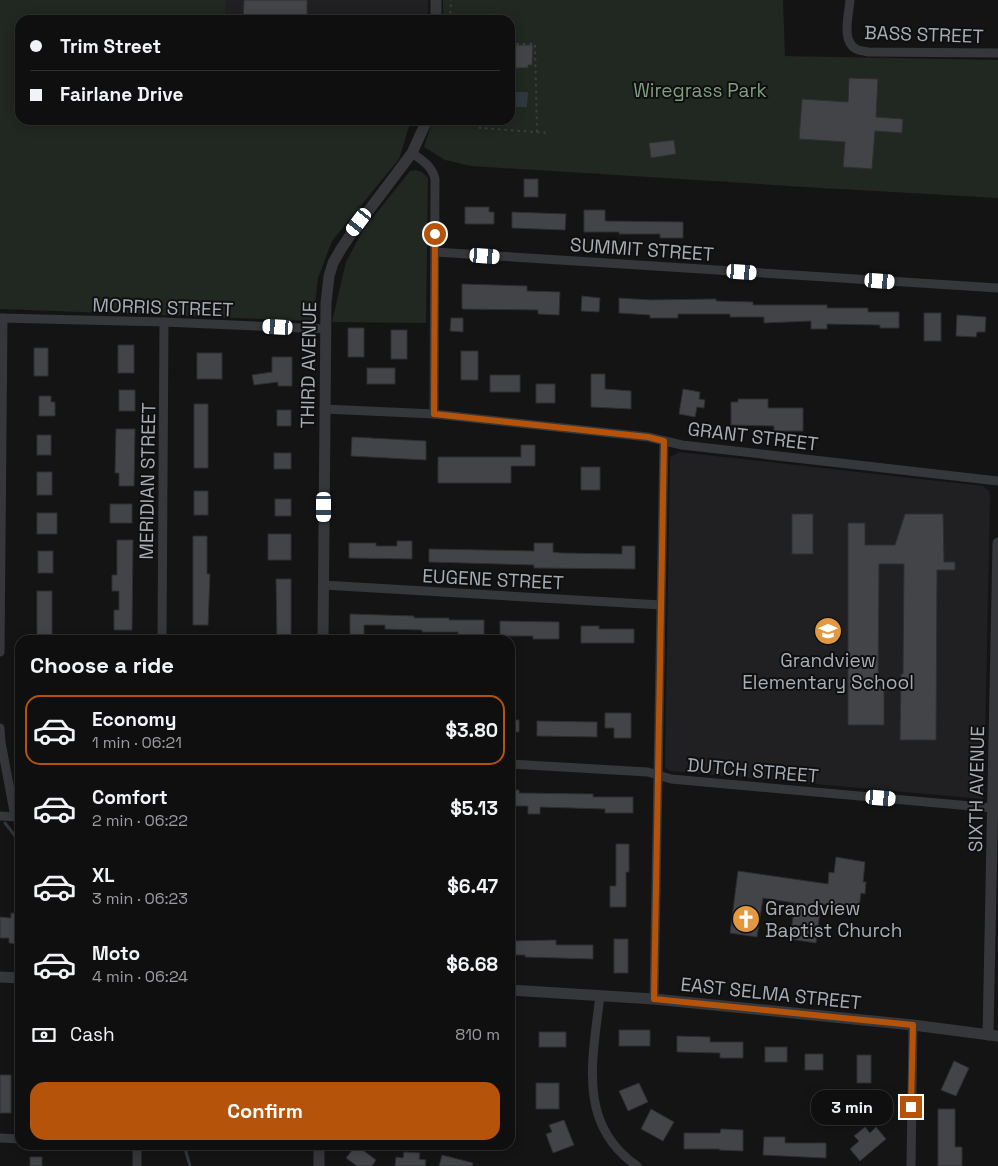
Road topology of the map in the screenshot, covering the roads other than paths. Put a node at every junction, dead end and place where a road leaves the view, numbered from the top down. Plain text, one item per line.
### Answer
1 (436, 0) edge
2 (850, 0) edge
3 (436, 15) edge
4 (998, 53) edge
5 (425, 125) edge
6 (412, 153) junction
7 (435, 252) junction
8 (998, 288) edge
9 (1, 318) edge
10 (164, 322) junction
11 (326, 329) junction
12 (324, 409) junction
13 (434, 414) junction
14 (664, 441) junction
15 (998, 481) edge
16 (998, 542) edge
17 (998, 552) edge
18 (323, 585) junction
19 (660, 605) junction
20 (162, 635) edge
21 (323, 635) edge
22 (0, 652) edge
23 (0, 728) edge
24 (515, 764) edge
25 (658, 775) junction
26 (15, 804) edge
27 (993, 808) junction
28 (0, 816) edge
29 (15, 817) edge
30 (0, 977) edge
31 (15, 978) edge
32 (515, 990) edge
33 (600, 995) junction
34 (654, 999) junction
35 (913, 1025) junction
36 (993, 1036) edge
37 (0, 1138) edge
38 (15, 1139) edge
39 (137, 1150) edge
40 (319, 1150) edge
41 (137, 1166) edge
42 (319, 1166) edge
43 (637, 1166) edge
44 (911, 1166) edge

1 - 3 street
2 - 4 street, BASS STREET
5 - 6 street, THIRD AVENUE
6 - 7 street
6 - 11 street, THIRD AVENUE
7 - 8 street, SUMMIT STREET
7 - 13 street
9 - 10 street, MORRIS STREET
9 - 22 street
10 - 11 street, MORRIS STREET
10 - 20 street, MERIDIAN STREET
11 - 12 street, THIRD AVENUE
12 - 13 street, GRANT STREET
12 - 18 street, THIRD AVENUE
13 - 14 street, GRANT STREET
14 - 15 street, GRANT STREET
14 - 19 street
16 - 17 street, SIXTH AVENUE
17 - 27 street, SIXTH AVENUE
18 - 19 street, EUGENE STREET
18 - 21 street, THIRD AVENUE
19 - 25 street
23 - 26 street
24 - 25 street, DUTCH STREET
25 - 27 street, DUTCH STREET
25 - 34 street
27 - 36 street, SIXTH AVENUE
28 - 29 street
30 - 31 street
32 - 33 street, EAST SELMA STREET
33 - 34 street, EAST SELMA STREET
33 - 43 street
34 - 35 street, EAST SELMA STREET
35 - 36 street, EAST SELMA STREET
35 - 44 street
37 - 38 street
39 - 41 street
40 - 42 street

